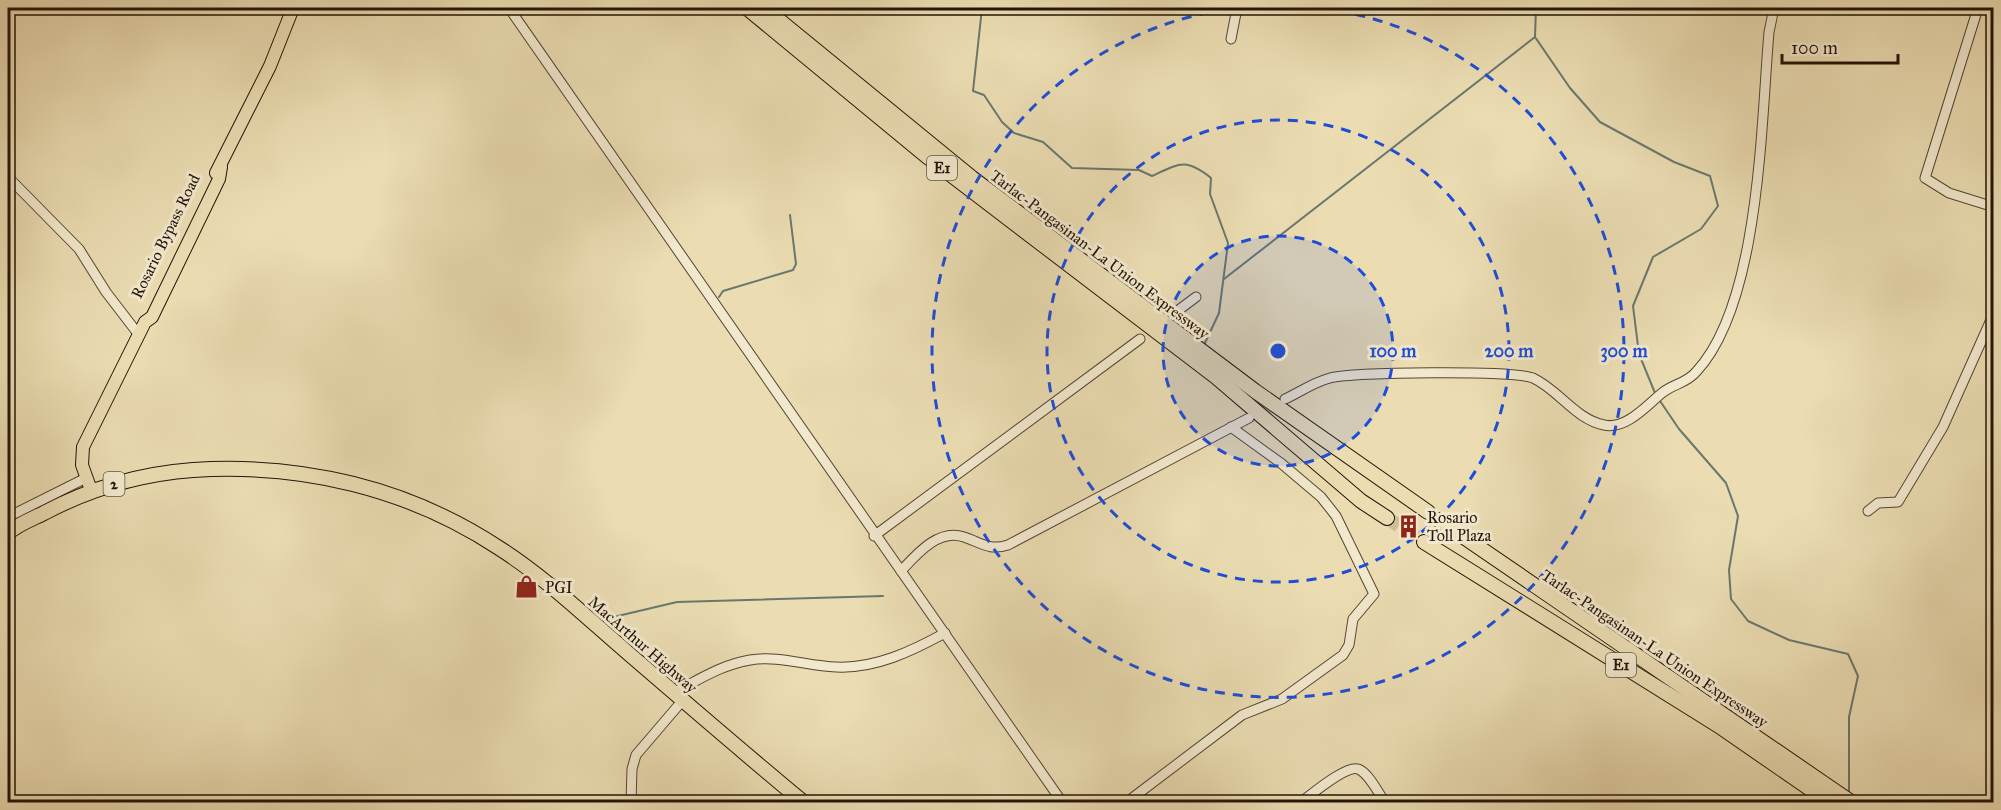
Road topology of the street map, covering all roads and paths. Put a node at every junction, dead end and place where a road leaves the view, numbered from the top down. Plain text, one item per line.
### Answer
1 (291, 8) edge
2 (508, 8) edge
3 (747, 8) edge
4 (764, 8) edge
5 (1237, 8) edge
6 (1774, 8) edge
7 (1978, 8) edge
8 (1232, 39) dead end
9 (8, 177) edge
10 (1994, 207) edge
11 (1196, 297) dead end
12 (1994, 313) edge
13 (1168, 318) dead end
14 (139, 335) junction
15 (1140, 339) dead end
16 (1285, 399) dead end
17 (1249, 418) dead end
18 (1231, 428) junction
19 (89, 484) junction
20 (1868, 511) dead end
21 (8, 517) edge
22 (1387, 518) tunnel mouth
23 (8, 533) edge
24 (874, 536) junction
25 (1424, 542) tunnel mouth
26 (901, 572) junction
27 (945, 633) junction
28 (679, 696) junction
29 (631, 802) edge
30 (803, 802) edge
31 (1062, 802) edge
32 (1127, 802) edge
33 (1300, 802) edge
34 (1385, 802) edge
35 (1829, 802) edge
36 (1851, 802) edge

1 - 14 main road, Rosario Bypass Road
2 - 24 street
3 - 22 highway, Tarlac-Pangasinan-La Union Expressway / E1
4 - 36 highway, Tarlac-Pangasinan-La Union Expressway / E1
5 - 8 street
6 - 16 street
7 - 10 street
9 - 14 street
11 - 13 street
12 - 20 street
14 - 19 main road, Rosario Bypass Road
15 - 24 street
17 - 18 street
18 - 26 street
18 - 32 street
19 - 21 street
19 - 23 highway, MacArthur Highway / 2
19 - 28 highway, MacArthur Highway / 2
24 - 26 street
25 - 35 highway, Tarlac-Pangasinan-La Union Expressway / E1
26 - 27 street
27 - 28 street
27 - 31 street
28 - 29 street
28 - 30 highway, MacArthur Highway / 2
33 - 34 street

